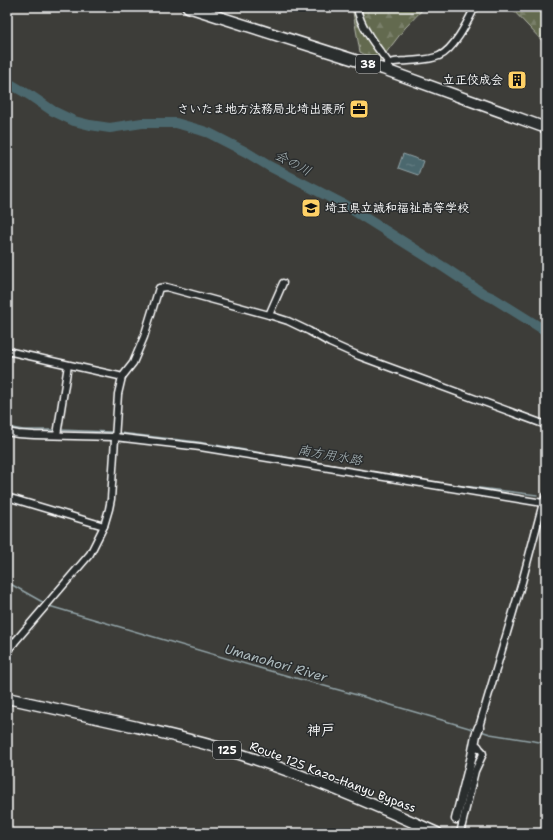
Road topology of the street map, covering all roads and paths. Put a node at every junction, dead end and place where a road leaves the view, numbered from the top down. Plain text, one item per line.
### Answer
1 (188, 7) edge
2 (357, 7) edge
3 (475, 7) edge
4 (386, 66) junction
5 (546, 128) edge
6 (283, 283) dead end
7 (269, 315) junction
8 (7, 351) edge
9 (68, 365) junction
10 (122, 378) junction
11 (546, 425) edge
12 (7, 432) edge
13 (57, 436) junction
14 (115, 437) junction
15 (546, 496) edge
16 (7, 497) edge
17 (543, 503) junction
18 (104, 526) junction
19 (7, 638) edge
20 (14, 643) junction
21 (7, 651) edge
22 (7, 698) edge
23 (479, 727) joint
24 (474, 744) junction
25 (456, 819) tunnel mouth
26 (437, 833) edge
27 (460, 833) edge

1 - 4 main road, 38
2 - 4 street
3 - 4 street
4 - 5 main road, 38
6 - 7 street
7 - 10 street
7 - 11 street
8 - 9 street
9 - 10 street
9 - 13 street
10 - 14 street
12 - 13 street
13 - 14 street
14 - 17 street
14 - 18 street
15 - 17 street
16 - 18 street
17 - 23 street
18 - 20 street
19 - 20 street
20 - 21 street
22 - 26 main road, Route 125 Kazo-Hanyu Bypass / 125
23 - 24 street
24 - 25 street
24 - 27 street

